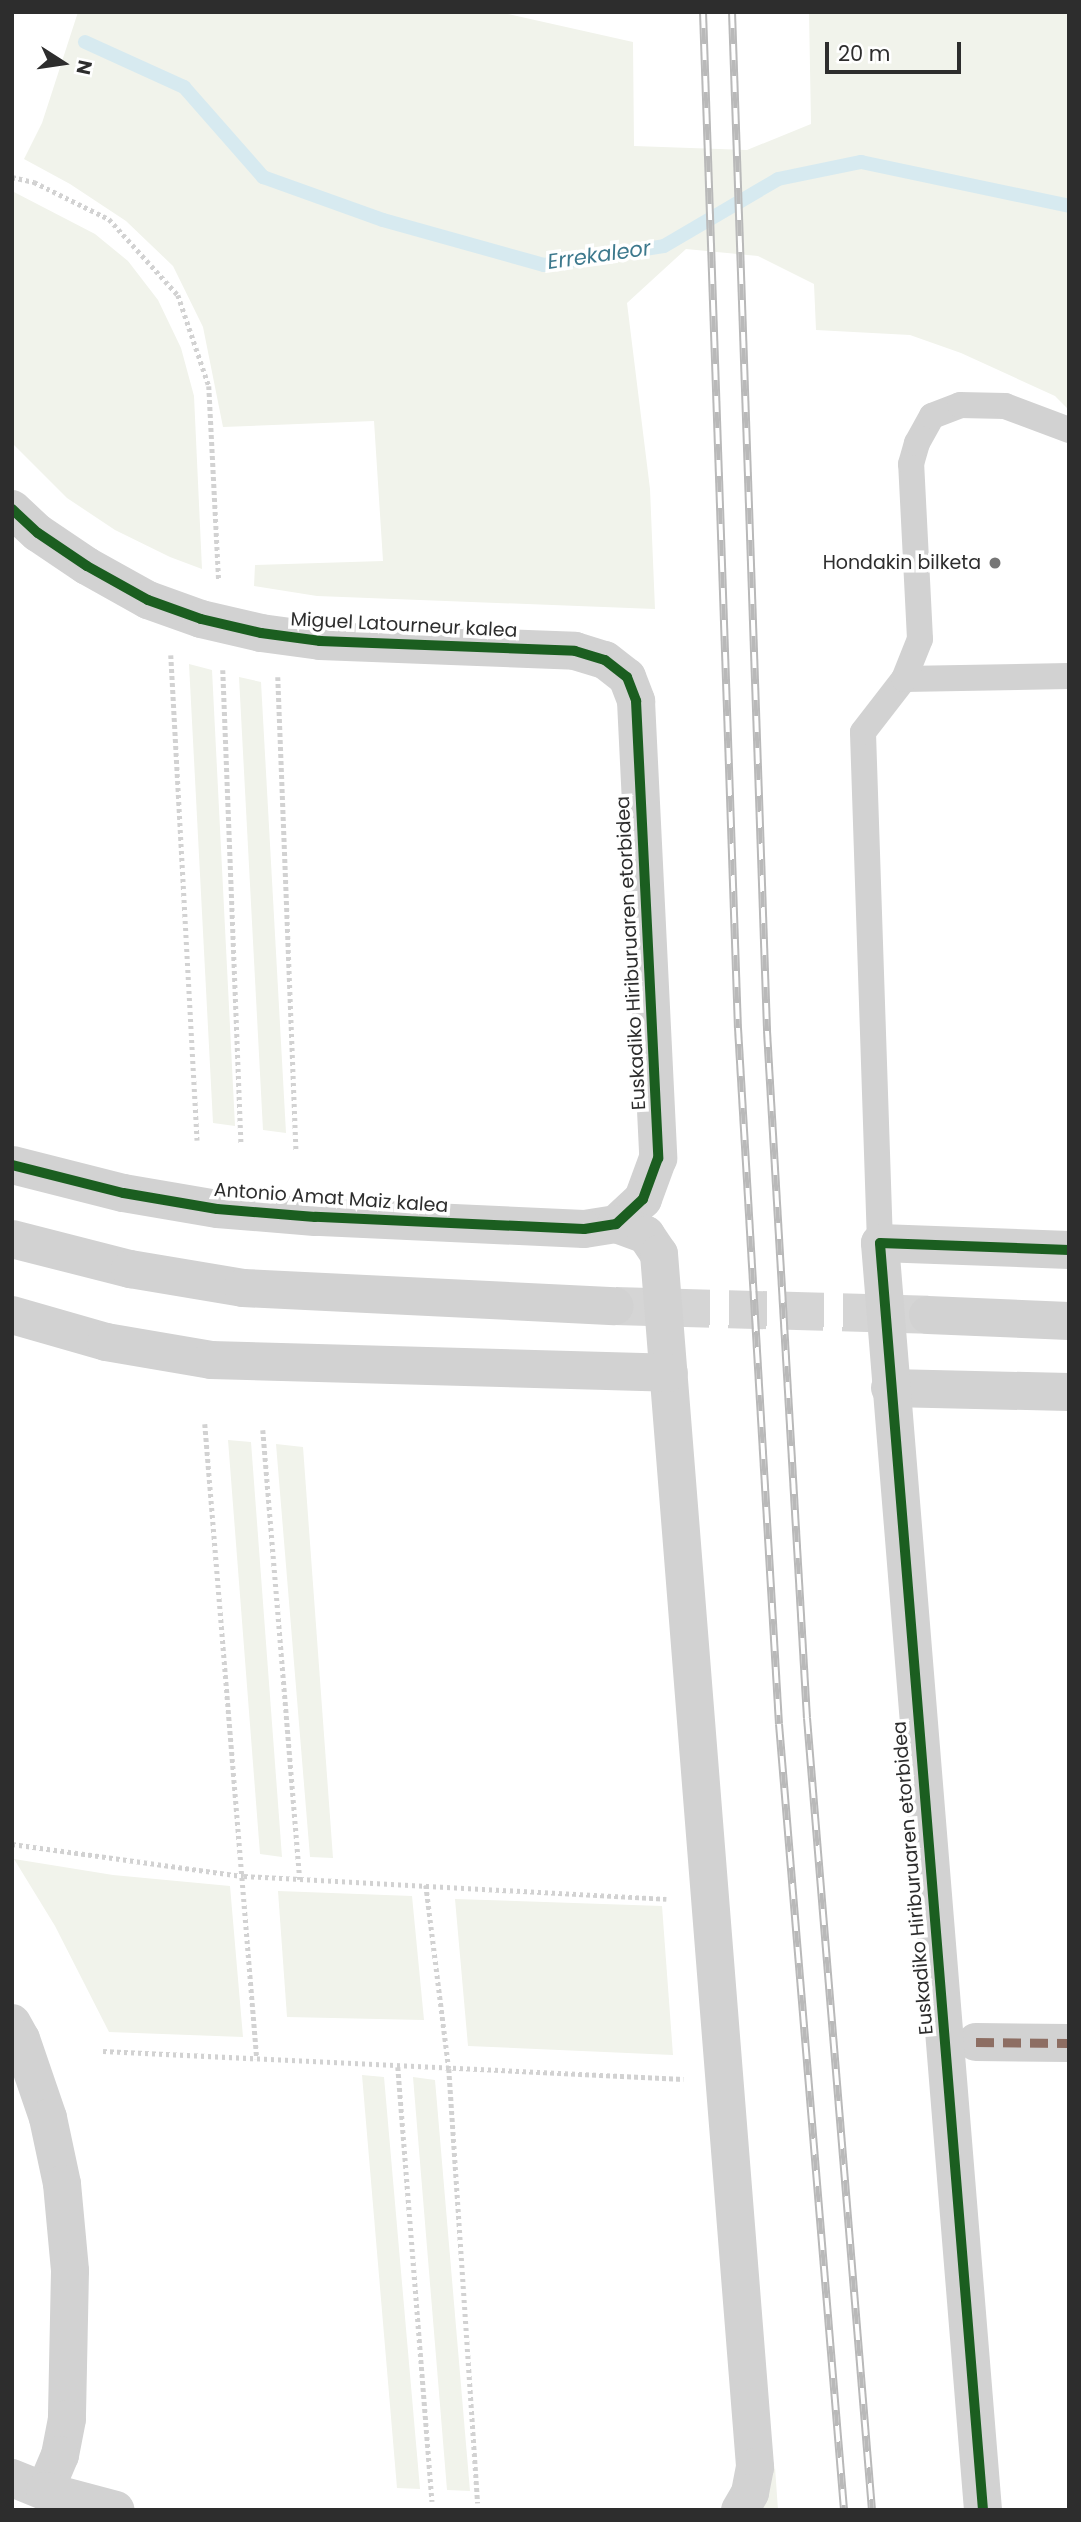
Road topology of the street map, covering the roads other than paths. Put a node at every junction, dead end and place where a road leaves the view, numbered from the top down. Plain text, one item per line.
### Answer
1 (1069, 430) edge
2 (12, 509) edge
3 (1069, 676) edge
4 (904, 679) junction
5 (636, 701) joint
6 (12, 1165) edge
7 (630, 1212) junction
8 (12, 1239) edge
9 (880, 1243) junction
10 (1069, 1250) edge
11 (615, 1306) tunnel mouth
12 (12, 1315) edge
13 (928, 1315) tunnel mouth
14 (1069, 1321) edge
15 (669, 1373) junction
16 (890, 1388) junction
17 (1069, 1392) edge
18 (12, 2023) edge
19 (976, 2042) dead end
20 (1069, 2043) edge
21 (29, 2484) edge
22 (116, 2510) edge
23 (740, 2510) edge
24 (983, 2510) edge

1 - 4 lane
2 - 5 street, Miguel Latourneur kalea
3 - 4 lane
4 - 9 lane, Euskadiko Hiriburuaren etorbidea
5 - 7 street, Euskadiko Hiriburuaren etorbidea
6 - 7 street, Antonio Amat Maiz kalea
7 - 15 street
8 - 11 street
9 - 10 street
9 - 16 street, Euskadiko Hiriburuaren etorbidea
12 - 15 street
13 - 14 street
15 - 23 street
16 - 17 street
16 - 24 street, Euskadiko Hiriburuaren etorbidea
18 - 21 street
19 - 20 street
21 - 22 street

